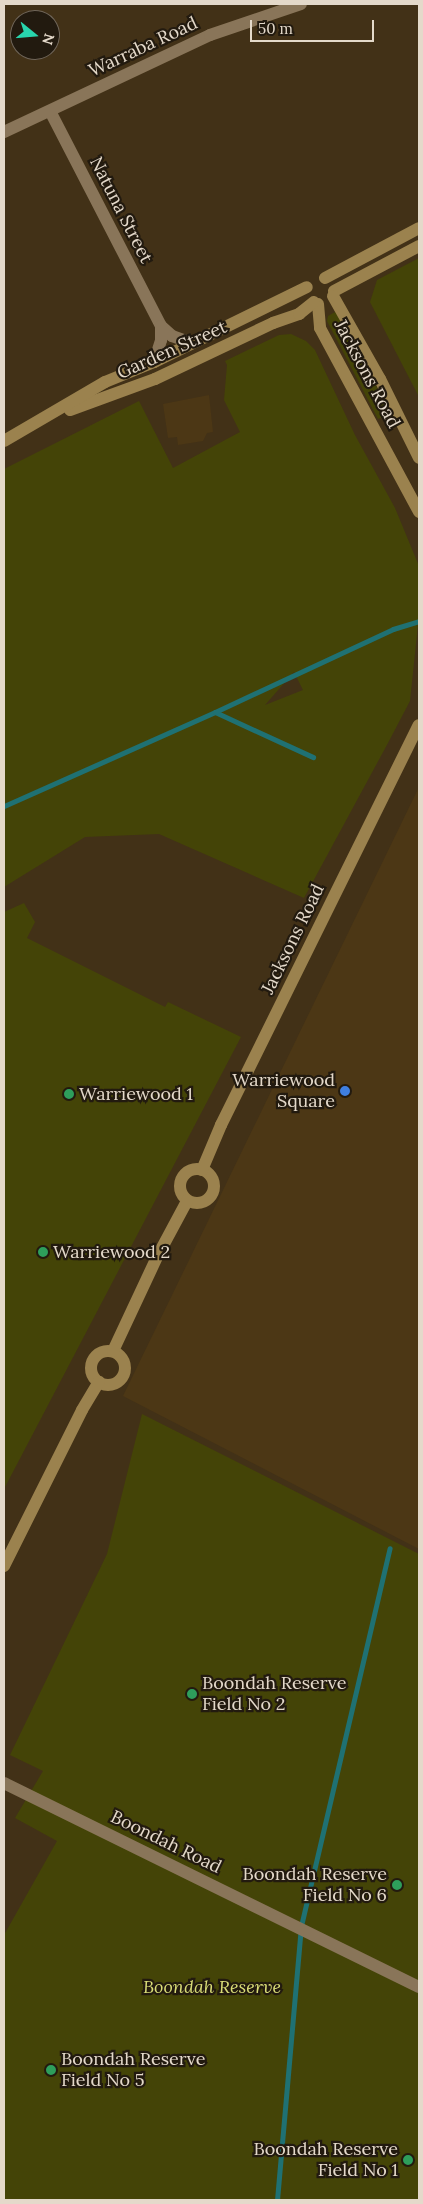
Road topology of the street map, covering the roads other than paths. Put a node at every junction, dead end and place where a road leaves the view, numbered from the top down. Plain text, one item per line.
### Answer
1 (301, 4) edge
2 (50, 111) junction
3 (4, 132) edge
4 (419, 228) edge
5 (419, 246) edge
6 (325, 278) junction
7 (307, 287) junction
8 (333, 294) junction
9 (316, 303) junction
10 (299, 314) junction
11 (162, 326) junction
12 (320, 328) junction
13 (192, 343) junction
14 (154, 362) junction
15 (40, 421) junction
16 (4, 441) edge
17 (419, 458) edge
18 (419, 512) edge
19 (419, 725) edge
20 (202, 1170) junction
21 (187, 1201) junction
22 (113, 1351) junction
23 (99, 1382) junction
24 (4, 1566) edge
25 (4, 1783) edge
26 (419, 1988) edge

1 - 2 street, Warraba Road
2 - 3 street, Warraba Road
2 - 11 street, Natuna Street
4 - 6 street
5 - 8 street
6 - 7 street
6 - 8 street
7 - 9 street
7 - 13 street, Garden Street
8 - 9 street
8 - 17 street, Jacksons Road
9 - 10 street, Garden Street
9 - 12 street, Jacksons Road
10 - 12 street
10 - 15 street, Garden Street
11 - 13 street, Natuna Street
11 - 14 street
12 - 18 street, Jacksons Road
13 - 14 street, Garden Street
14 - 15 street, Garden Street
15 - 16 street, Garden Street
19 - 20 street, Jacksons Road
20 - 21 street
20 - 21 street
21 - 22 street
22 - 23 street
22 - 23 street
23 - 24 street
25 - 26 street, Boondah Road

